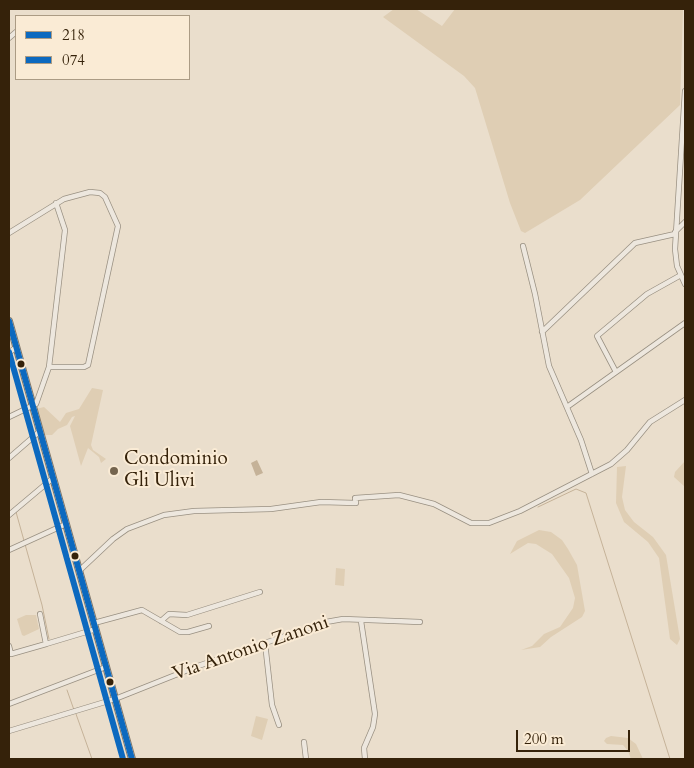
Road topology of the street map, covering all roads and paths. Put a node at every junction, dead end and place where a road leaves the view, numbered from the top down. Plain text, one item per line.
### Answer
1 (685, 91) edge
2 (685, 121) edge
3 (684, 136) edge
4 (56, 203) junction
5 (685, 222) edge
6 (9, 233) edge
7 (675, 233) junction
8 (523, 246) dead end
9 (681, 275) junction
10 (685, 284) edge
11 (9, 321) edge
12 (685, 322) edge
13 (542, 332) junction
14 (16, 347) junction
15 (9, 353) edge
16 (49, 367) junction
17 (616, 372) junction
18 (685, 400) edge
19 (33, 406) junction
20 (567, 407) junction
21 (9, 417) edge
22 (40, 432) junction
23 (9, 458) edge
24 (592, 474) junction
25 (53, 478) junction
26 (9, 515) edge
27 (66, 524) junction
28 (9, 550) edge
29 (79, 571) junction
30 (260, 592) dead end
31 (40, 614) dead end
32 (361, 621) junction
33 (161, 622) junction
34 (420, 622) dead end
35 (95, 626) junction
36 (209, 626) dead end
37 (46, 644) junction
38 (265, 644) junction
39 (9, 646) edge
40 (106, 667) junction
41 (115, 699) junction
42 (9, 704) edge
43 (279, 725) dead end
44 (9, 731) edge
45 (304, 742) dead end
46 (132, 759) edge
47 (306, 759) edge
48 (365, 759) edge

1 - 2 street
2 - 3 street
3 - 7 street
4 - 6 street
4 - 16 street
4 - 16 street
5 - 7 street
7 - 9 street
7 - 13 street
8 - 13 street
9 - 10 street
9 - 17 street
11 - 14 street
12 - 17 street
13 - 20 street
14 - 15 street
14 - 19 street
16 - 19 street
17 - 20 street
18 - 24 street
19 - 21 street
19 - 22 street
20 - 24 street
22 - 23 street
22 - 25 street
24 - 29 street
25 - 26 street
25 - 27 street
27 - 28 street
27 - 29 street
29 - 35 street
30 - 33 street
31 - 37 street
32 - 34 street, Via Antonio Zanoni
32 - 38 street, Via Antonio Zanoni
32 - 48 street
33 - 35 street
33 - 36 street
35 - 37 street
35 - 40 street
37 - 39 street
38 - 41 street, Via Antonio Zanoni
38 - 43 street
40 - 41 street
40 - 42 street
41 - 44 street, Via Antonio Zanoni
41 - 46 street
45 - 47 street

